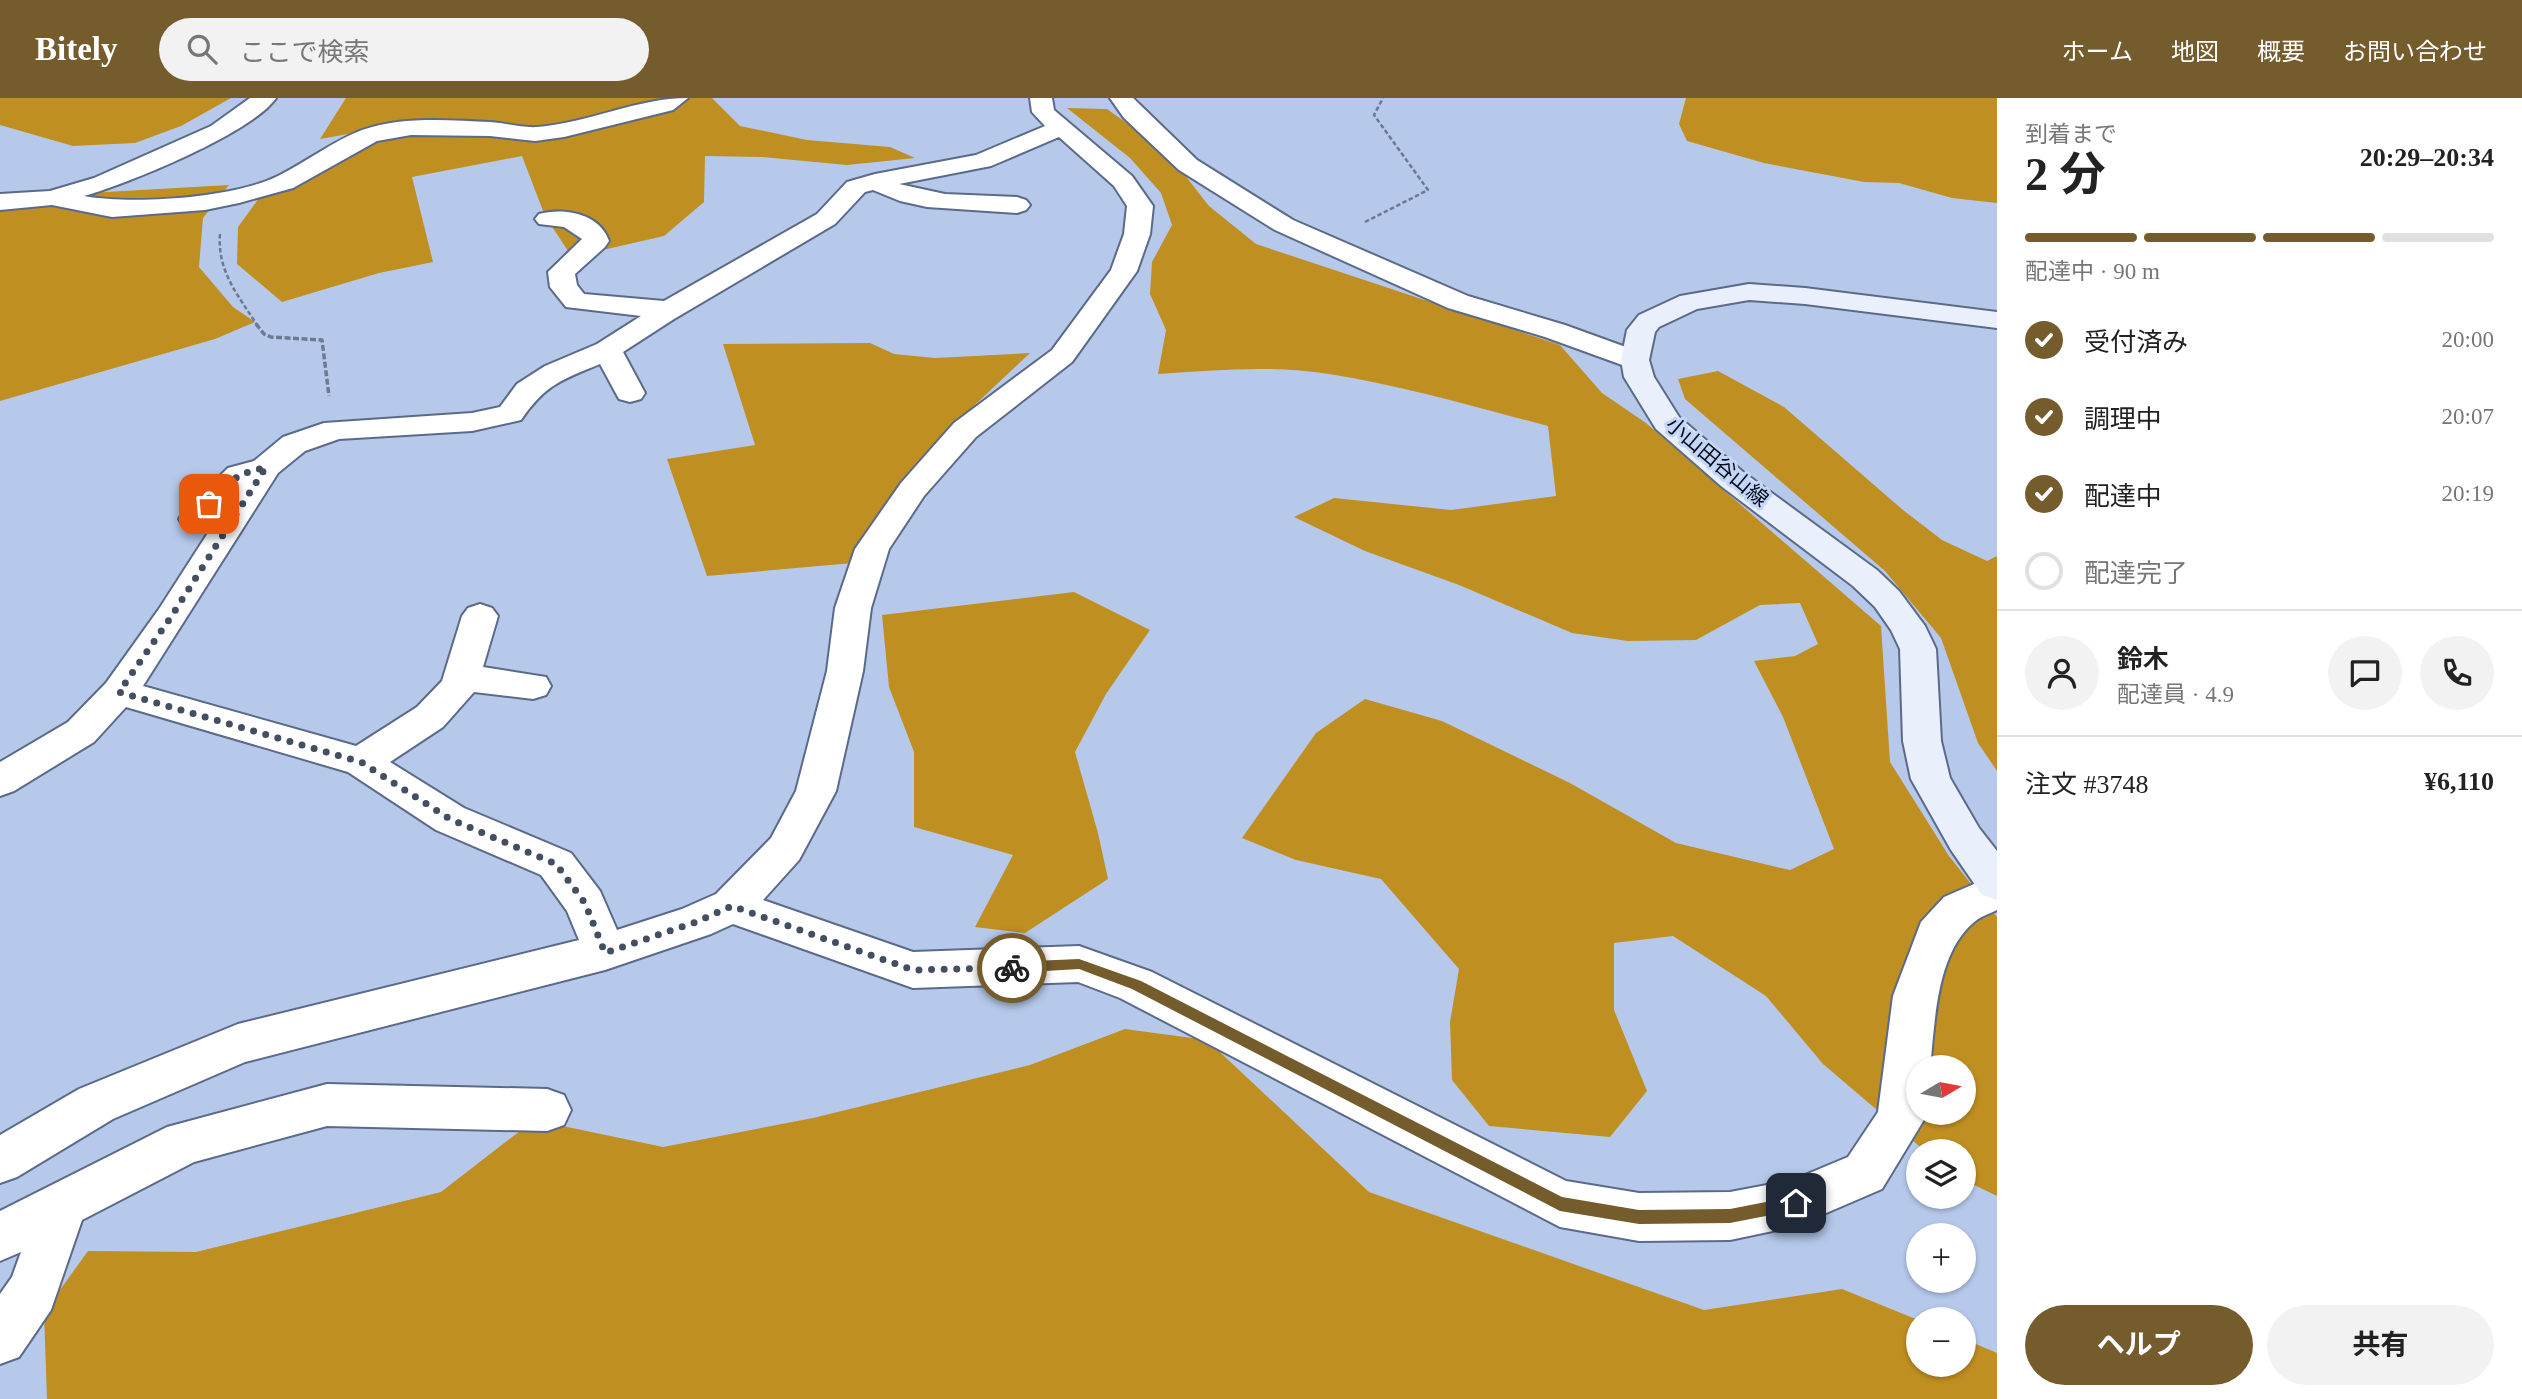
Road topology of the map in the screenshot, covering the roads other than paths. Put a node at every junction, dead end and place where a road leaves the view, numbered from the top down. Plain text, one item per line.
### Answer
1 (265, 98) edge
2 (677, 98) edge
3 (1121, 98) edge
4 (1051, 113) edge
5 (875, 181) junction
6 (52, 198) junction
7 (0, 202) edge
8 (1017, 205) dead end
9 (548, 219) dead end
10 (669, 310) junction
11 (1997, 320) edge
12 (607, 350) junction
13 (1635, 360) junction
14 (630, 393) dead end
15 (266, 467) junction
16 (195, 519) dead end
17 (480, 616) dead end
18 (462, 678) junction
19 (533, 686) dead end
20 (119, 692) junction
21 (361, 762) junction
22 (0, 781) edge
23 (1997, 883) edge
24 (1997, 891) edge
25 (732, 906) junction
26 (605, 953) junction
27 (547, 1110) dead end
28 (0, 1161) edge
29 (63, 1204) junction
30 (0, 1237) edge
31 (0, 1338) edge

1 - 6 street
2 - 6 street
3 - 13 street
4 - 5 street
4 - 25 street
5 - 8 street
5 - 10 street
6 - 7 street
9 - 10 street
10 - 12 street
11 - 13 main road
12 - 14 street
12 - 15 street
13 - 23 main road, 小山田谷山線
15 - 16 street
15 - 20 street
17 - 18 street
18 - 19 street
18 - 21 street
20 - 21 street
20 - 22 street
21 - 26 street
24 - 25 street
25 - 26 street
26 - 28 street
27 - 29 street
29 - 30 street
29 - 31 street

